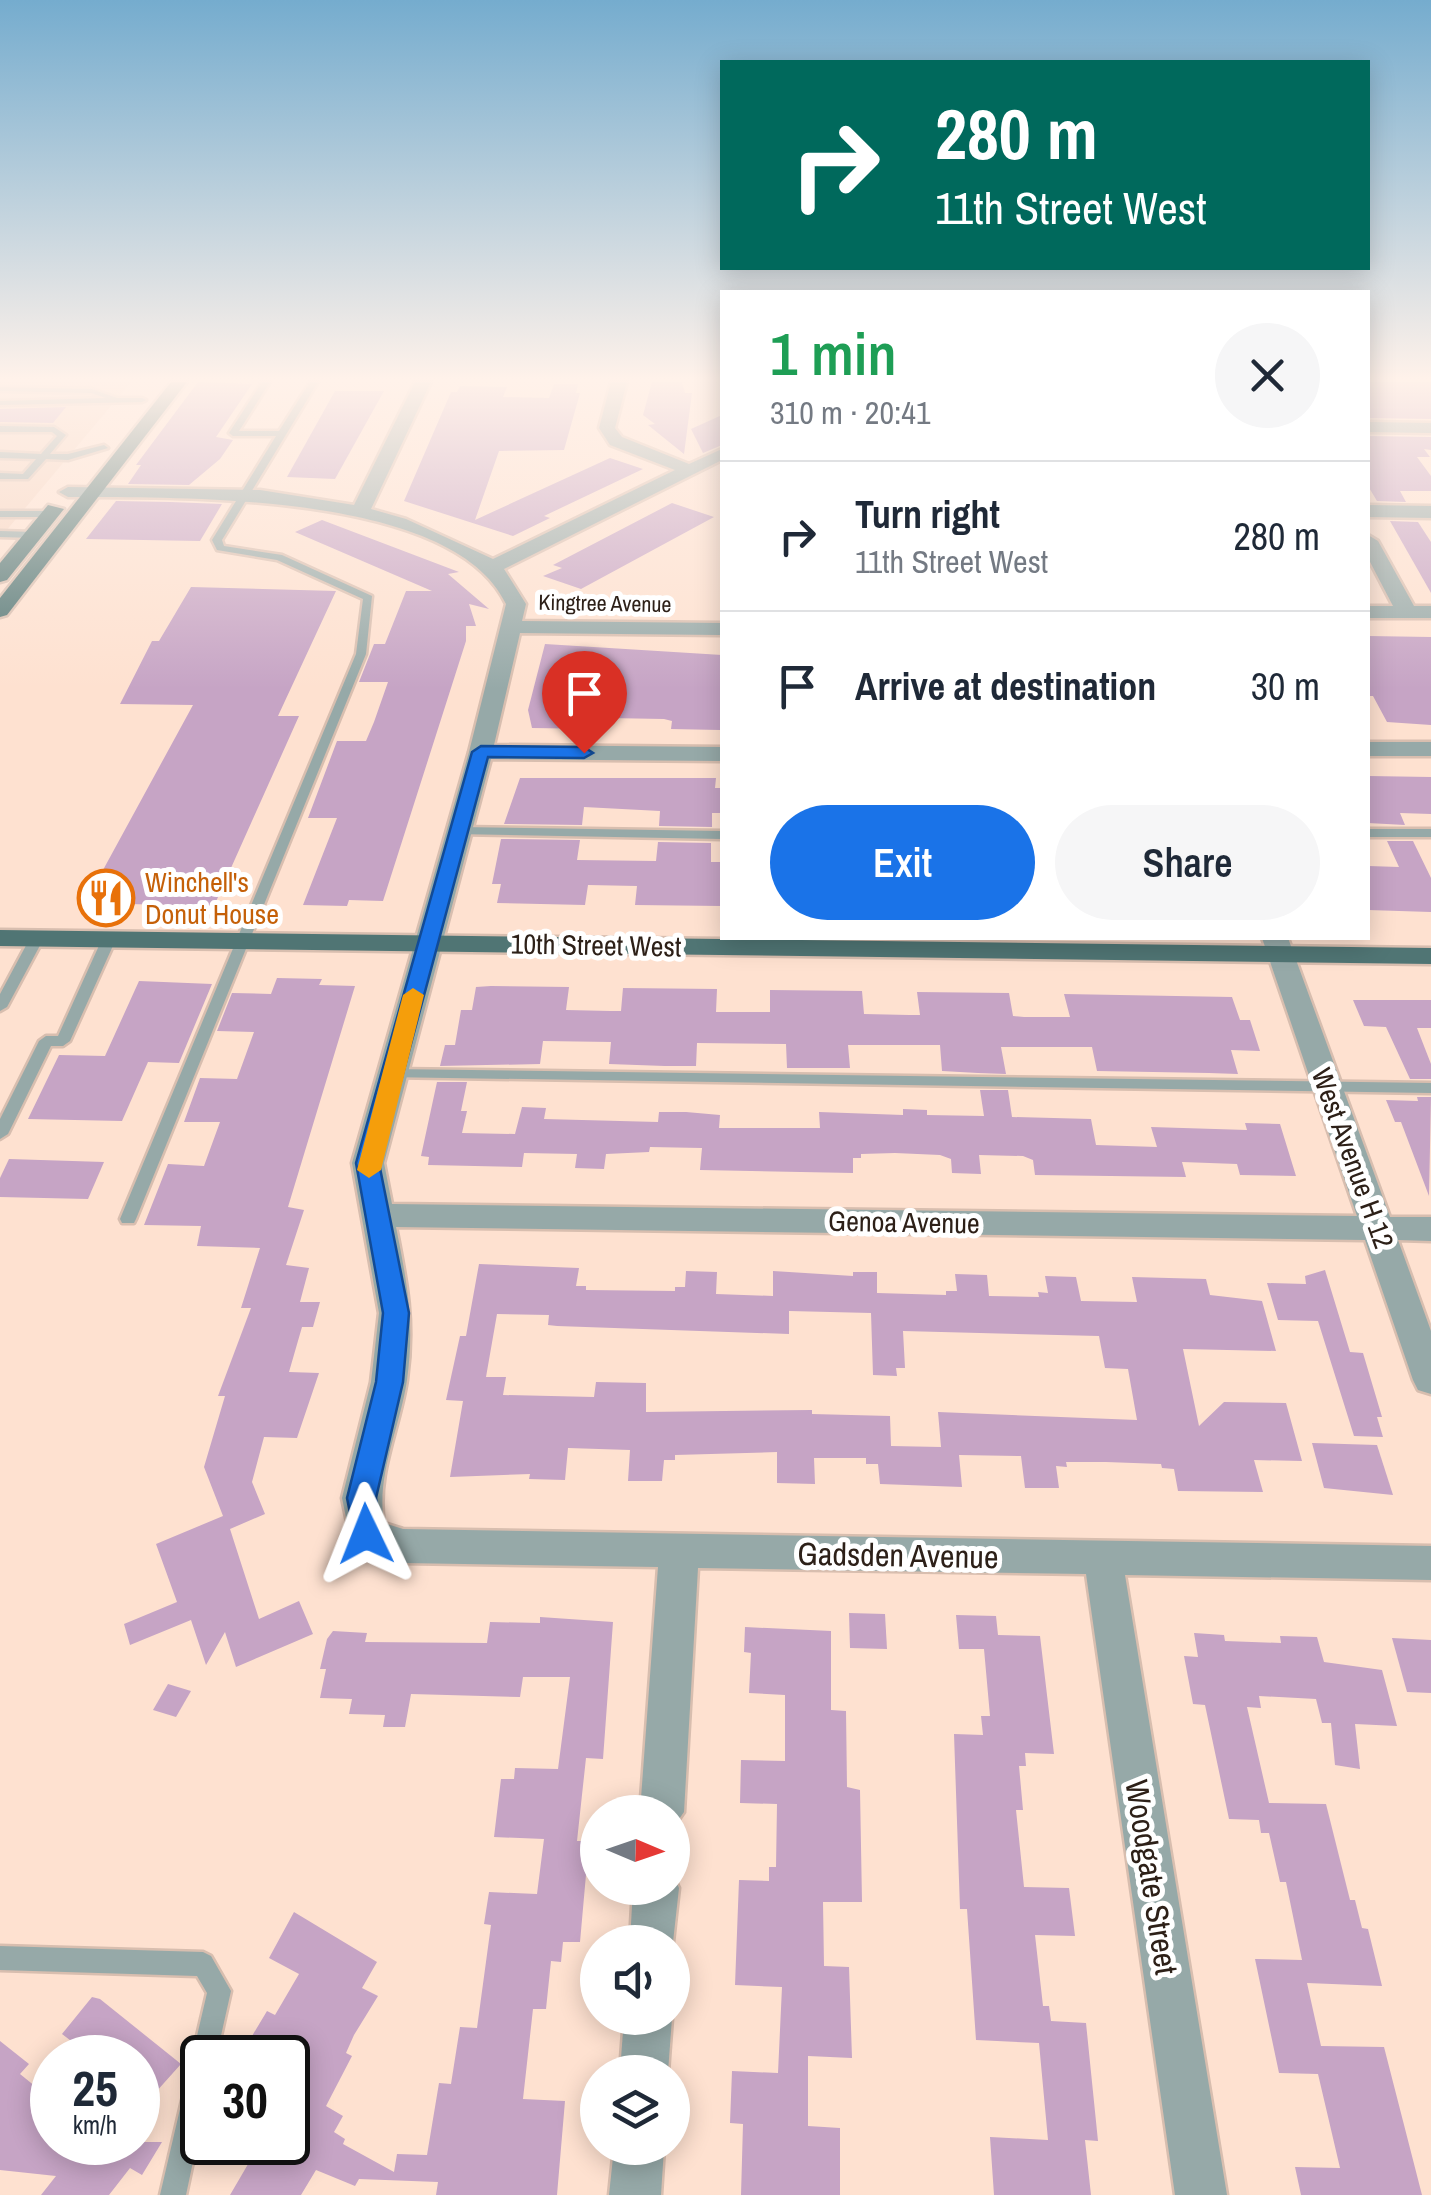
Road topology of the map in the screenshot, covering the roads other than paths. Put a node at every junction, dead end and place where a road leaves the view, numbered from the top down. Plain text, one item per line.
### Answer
1 (74, 484) edge
2 (99, 484) edge
3 (252, 484) edge
4 (374, 484) edge
5 (661, 484) edge
6 (68, 492) junction
7 (93, 492) junction
8 (246, 494) junction
9 (362, 510) junction
10 (1370, 512) edge
11 (1431, 512) edge
12 (0, 514) edge
13 (50, 514) junction
14 (0, 534) edge
15 (34, 535) junction
16 (1370, 545) edge
17 (494, 566) junction
18 (0, 576) edge
19 (0, 611) edge
20 (1370, 612) edge
21 (1407, 612) junction
22 (1431, 612) edge
23 (514, 626) junction
24 (720, 629) edge
25 (1370, 749) edge
26 (1431, 749) edge
27 (481, 752) junction
28 (720, 754) edge
29 (458, 831) junction
30 (1370, 833) edge
31 (1431, 833) edge
32 (720, 835) edge
33 (0, 938) edge
34 (38, 938) junction
35 (109, 939) junction
36 (241, 940) junction
37 (428, 943) junction
38 (1278, 946) edge
39 (1431, 956) edge
40 (0, 1007) edge
41 (391, 1074) junction
42 (1328, 1086) junction
43 (1431, 1088) edge
44 (0, 1134) edge
45 (377, 1215) junction
46 (128, 1219) dead end
47 (1378, 1228) junction
48 (1431, 1228) edge
49 (1431, 1380) edge
50 (680, 1551) junction
51 (1103, 1559) junction
52 (1431, 1563) edge
53 (663, 1795) edge
54 (0, 1958) edge
55 (209, 2035) edge
56 (180, 2164) edge
57 (638, 2165) edge
58 (173, 2195) edge
59 (636, 2195) edge
60 (1200, 2195) edge

1 - 6 main road
2 - 7 main road
3 - 8 lane
4 - 9 street
5 - 17 street
6 - 7 street
6 - 13 main road
7 - 8 street
7 - 19 main road
8 - 9 street
8 - 36 lane
9 - 17 street
10 - 11 street
12 - 13 lane
13 - 15 main road
14 - 15 lane
15 - 18 main road
16 - 21 street
17 - 23 street, Kingtree Avenue
20 - 21 street
21 - 22 street
23 - 24 street, Kingtree Avenue
23 - 27 street
25 - 26 street
27 - 28 street
27 - 29 street
29 - 32 lane
29 - 37 street
30 - 31 lane
33 - 34 main road, 10th Street West
34 - 35 main road, 10th Street West
34 - 40 lane
35 - 36 main road, 10th Street West
35 - 44 lane
36 - 37 main road, 10th Street West
36 - 46 lane
37 - 38 main road, 10th Street West
37 - 41 street
38 - 39 main road, 10th Street West
38 - 42 street, West Avenue H 12
41 - 42 lane
41 - 45 street
42 - 43 lane
42 - 47 street, West Avenue H 12
45 - 47 street, Genoa Avenue
45 - 50 street, Gadsden Avenue
47 - 48 street, Genoa Avenue
47 - 49 street, West Avenue H 12
50 - 51 street, Gadsden Avenue
50 - 53 street
51 - 52 street, Gadsden Avenue
51 - 60 street, Woodgate Street
54 - 55 lane
56 - 58 lane
57 - 59 street

